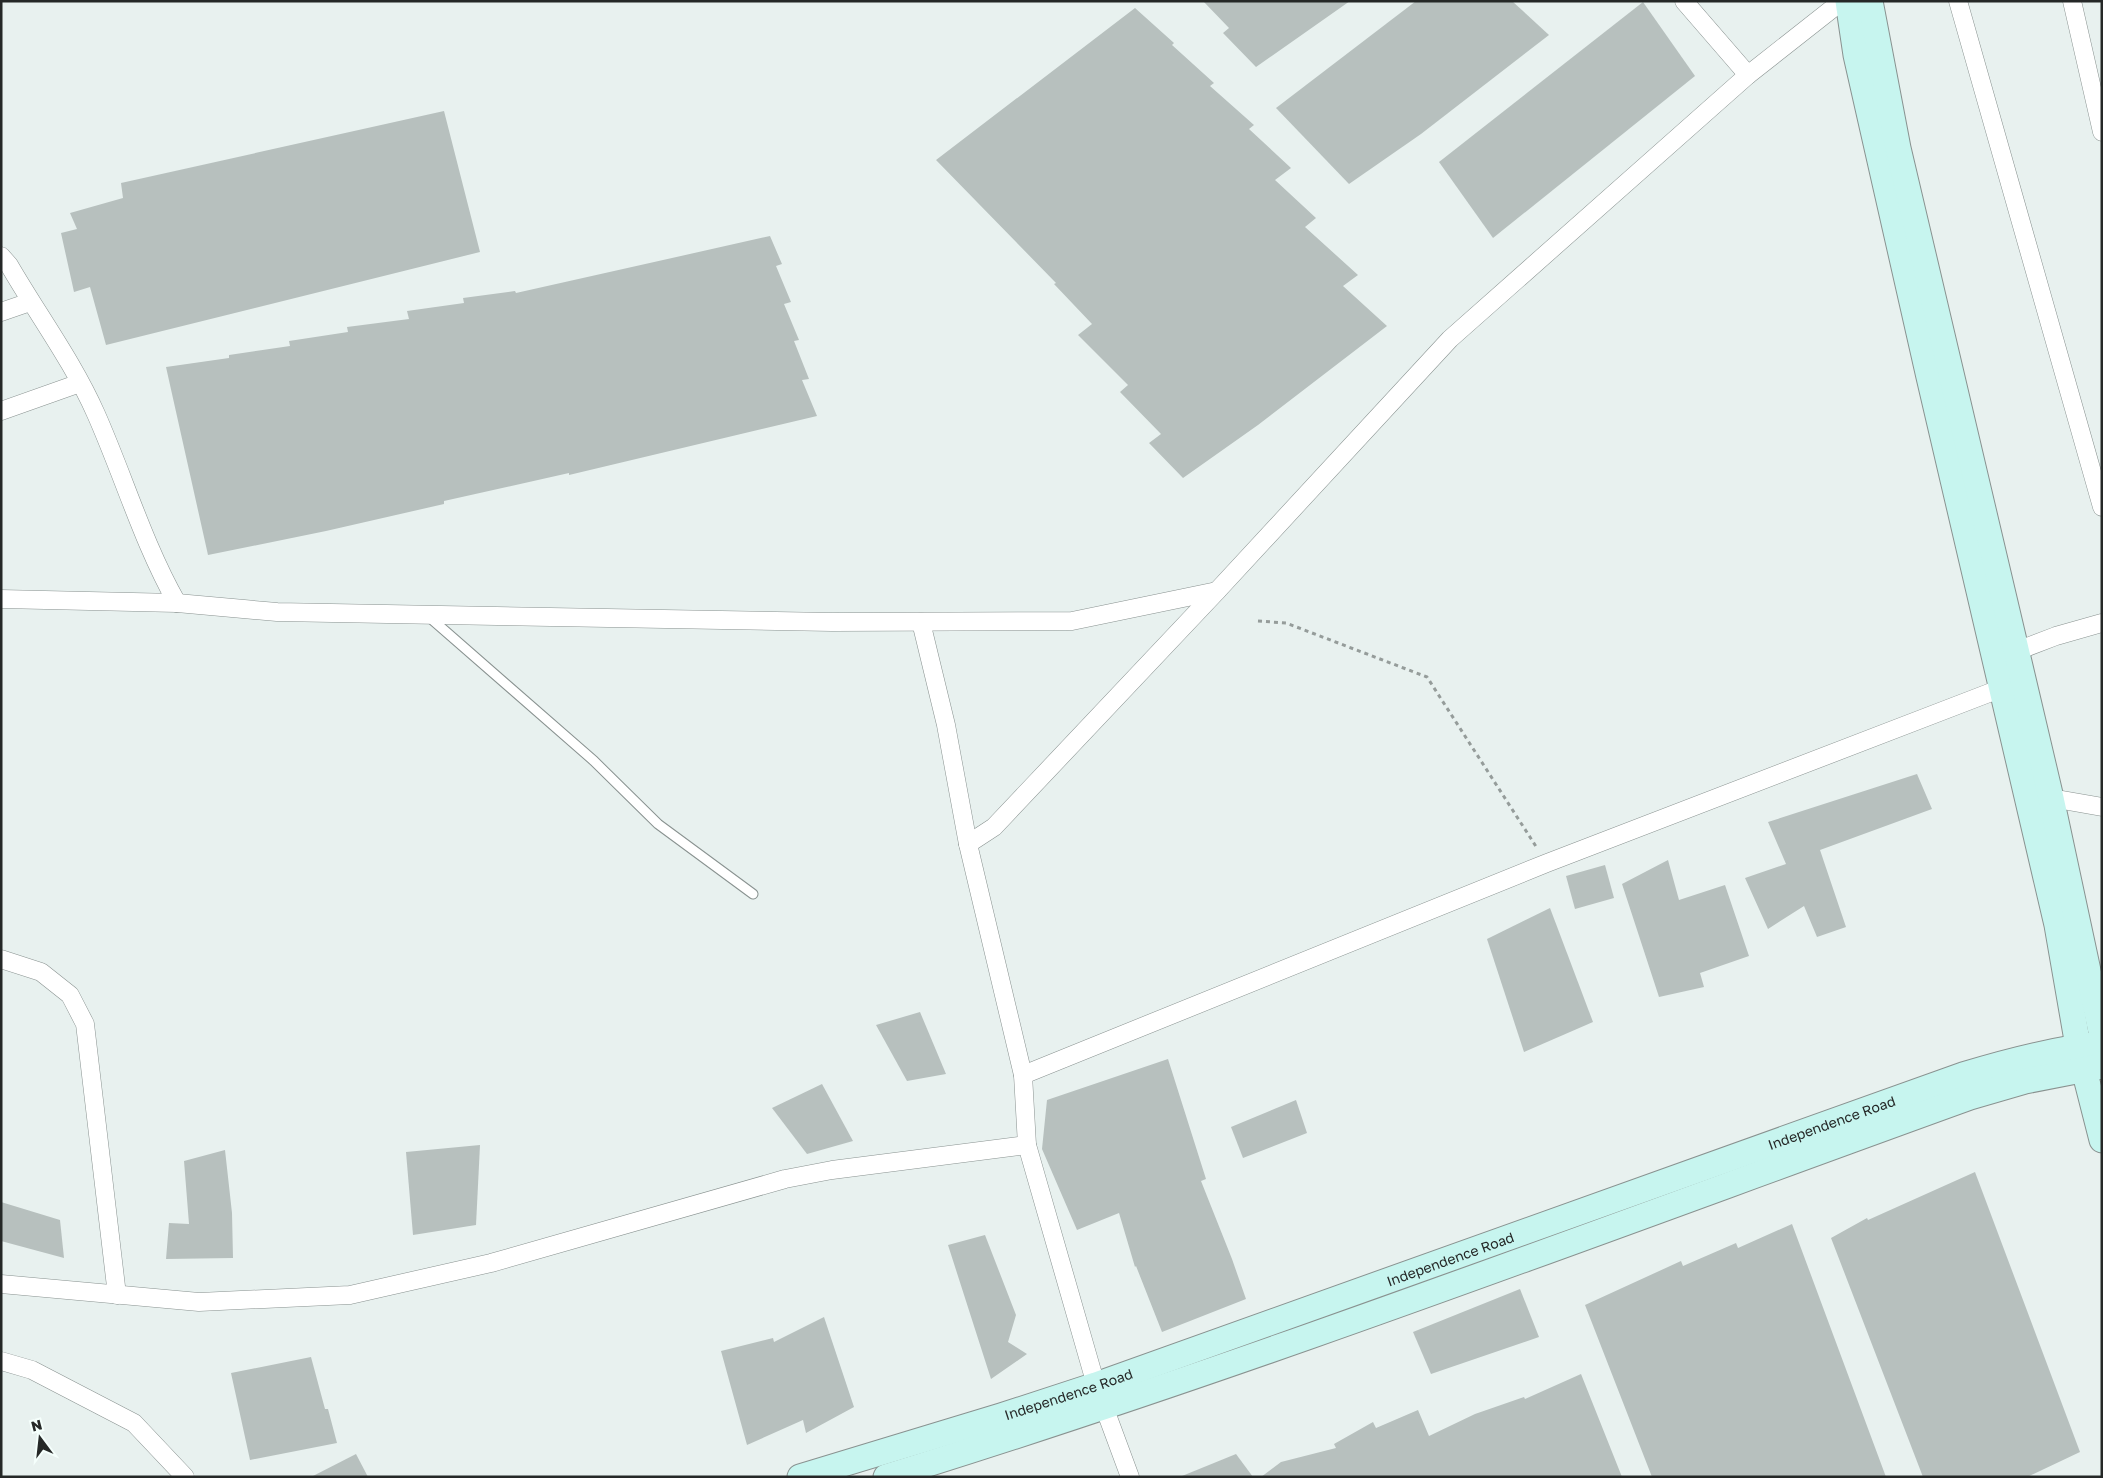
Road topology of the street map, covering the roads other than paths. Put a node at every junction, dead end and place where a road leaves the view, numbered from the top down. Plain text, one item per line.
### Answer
1 (1684, 1) edge
2 (1842, 1) edge
3 (1848, 1) edge
4 (1870, 1) edge
5 (1958, 1) edge
6 (2072, 1) edge
7 (1748, 75) junction
8 (2102, 132) edge
9 (1, 256) edge
10 (30, 302) junction
11 (1, 312) edge
12 (1940, 374) junction
13 (80, 383) junction
14 (1, 411) edge
15 (2102, 507) edge
16 (1217, 591) junction
17 (2, 596) edge
18 (178, 603) junction
19 (426, 614) junction
20 (921, 622) junction
21 (2102, 623) edge
22 (2017, 651) junction
23 (2002, 688) junction
24 (2051, 798) junction
25 (2102, 807) edge
26 (968, 844) junction
27 (753, 894) dead end
28 (1, 959) edge
29 (2102, 1036) edge
30 (2091, 1056) edge
31 (1023, 1075) junction
32 (2102, 1140) edge
33 (1028, 1145) junction
34 (1, 1284) edge
35 (117, 1294) junction
36 (1, 1361) edge
37 (1100, 1396) junction
38 (184, 1477) edge
39 (800, 1477) edge
40 (886, 1477) edge
41 (1130, 1477) edge

1 - 7 street
2 - 7 street
3 - 12 main road
4 - 12 main road
5 - 15 street
6 - 8 street
7 - 16 street
9 - 10 street
10 - 11 street
10 - 13 street
12 - 22 main road
12 - 23 main road
13 - 14 street
13 - 18 street
16 - 20 street
16 - 26 street
17 - 18 street
18 - 19 street
19 - 20 street
19 - 27 lane
20 - 26 street
21 - 22 street
22 - 24 main road
23 - 30 main road
23 - 31 street
24 - 25 street
24 - 29 main road
26 - 31 street
28 - 35 street
30 - 32 main road
30 - 37 main road, Independence Road
31 - 33 street
33 - 35 street
33 - 37 street
34 - 35 street
36 - 38 street
37 - 39 main road, Independence Road
37 - 40 main road, Independence Road
37 - 41 street

